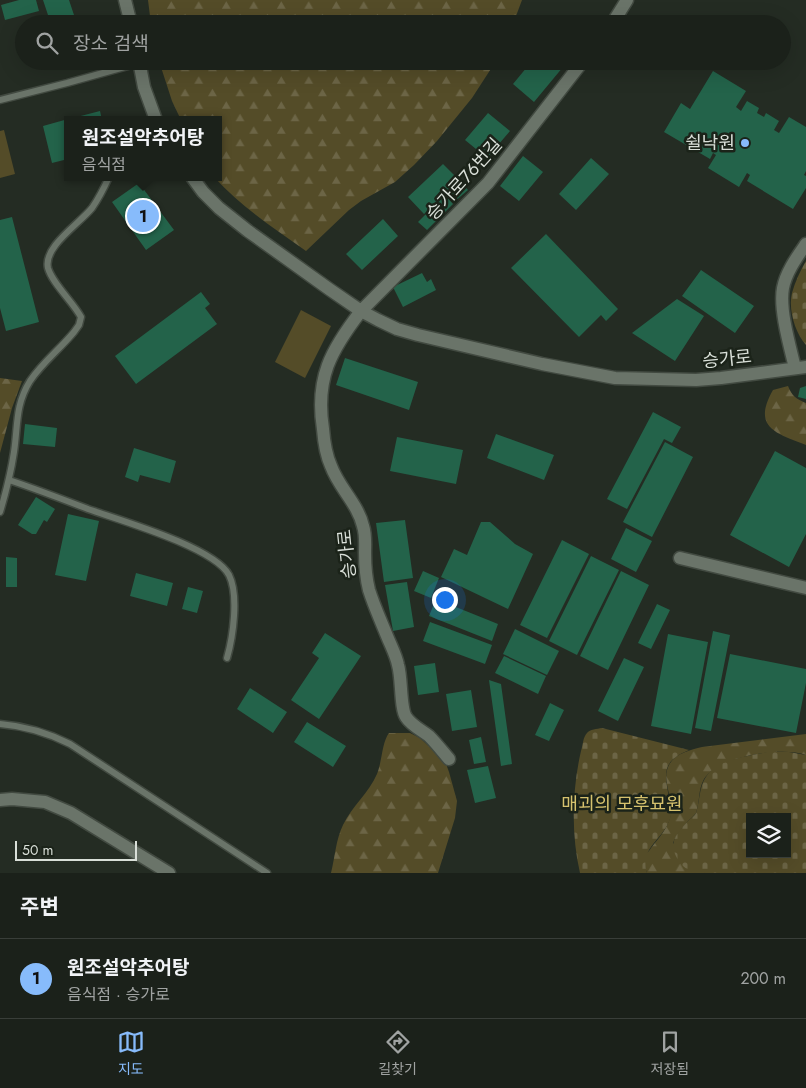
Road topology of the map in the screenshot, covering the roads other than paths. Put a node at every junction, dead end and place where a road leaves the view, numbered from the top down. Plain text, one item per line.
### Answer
1 (125, 0) edge
2 (627, 0) edge
3 (129, 15) edge
4 (618, 15) edge
5 (112, 70) edge
6 (141, 70) edge
7 (576, 70) edge
8 (0, 100) edge
9 (151, 116) edge
10 (107, 181) edge
11 (195, 181) edge
12 (806, 244) edge
13 (361, 311) junction
14 (800, 368) edge
15 (9, 480) junction
16 (0, 512) edge
17 (680, 558) dead end
18 (806, 588) edge
19 (227, 658) dead end
20 (0, 724) edge
21 (449, 759) dead end
22 (0, 800) edge
23 (169, 873) edge
24 (267, 873) edge

1 - 3 street
2 - 4 street
5 - 8 lane
6 - 9 street
7 - 13 street, 승가로76번길
10 - 15 lane
11 - 13 street, 승가로
12 - 14 street
13 - 14 street, 승가로
13 - 21 street, 승가로
15 - 16 lane
15 - 19 lane
17 - 18 street
20 - 24 lane
22 - 23 street

